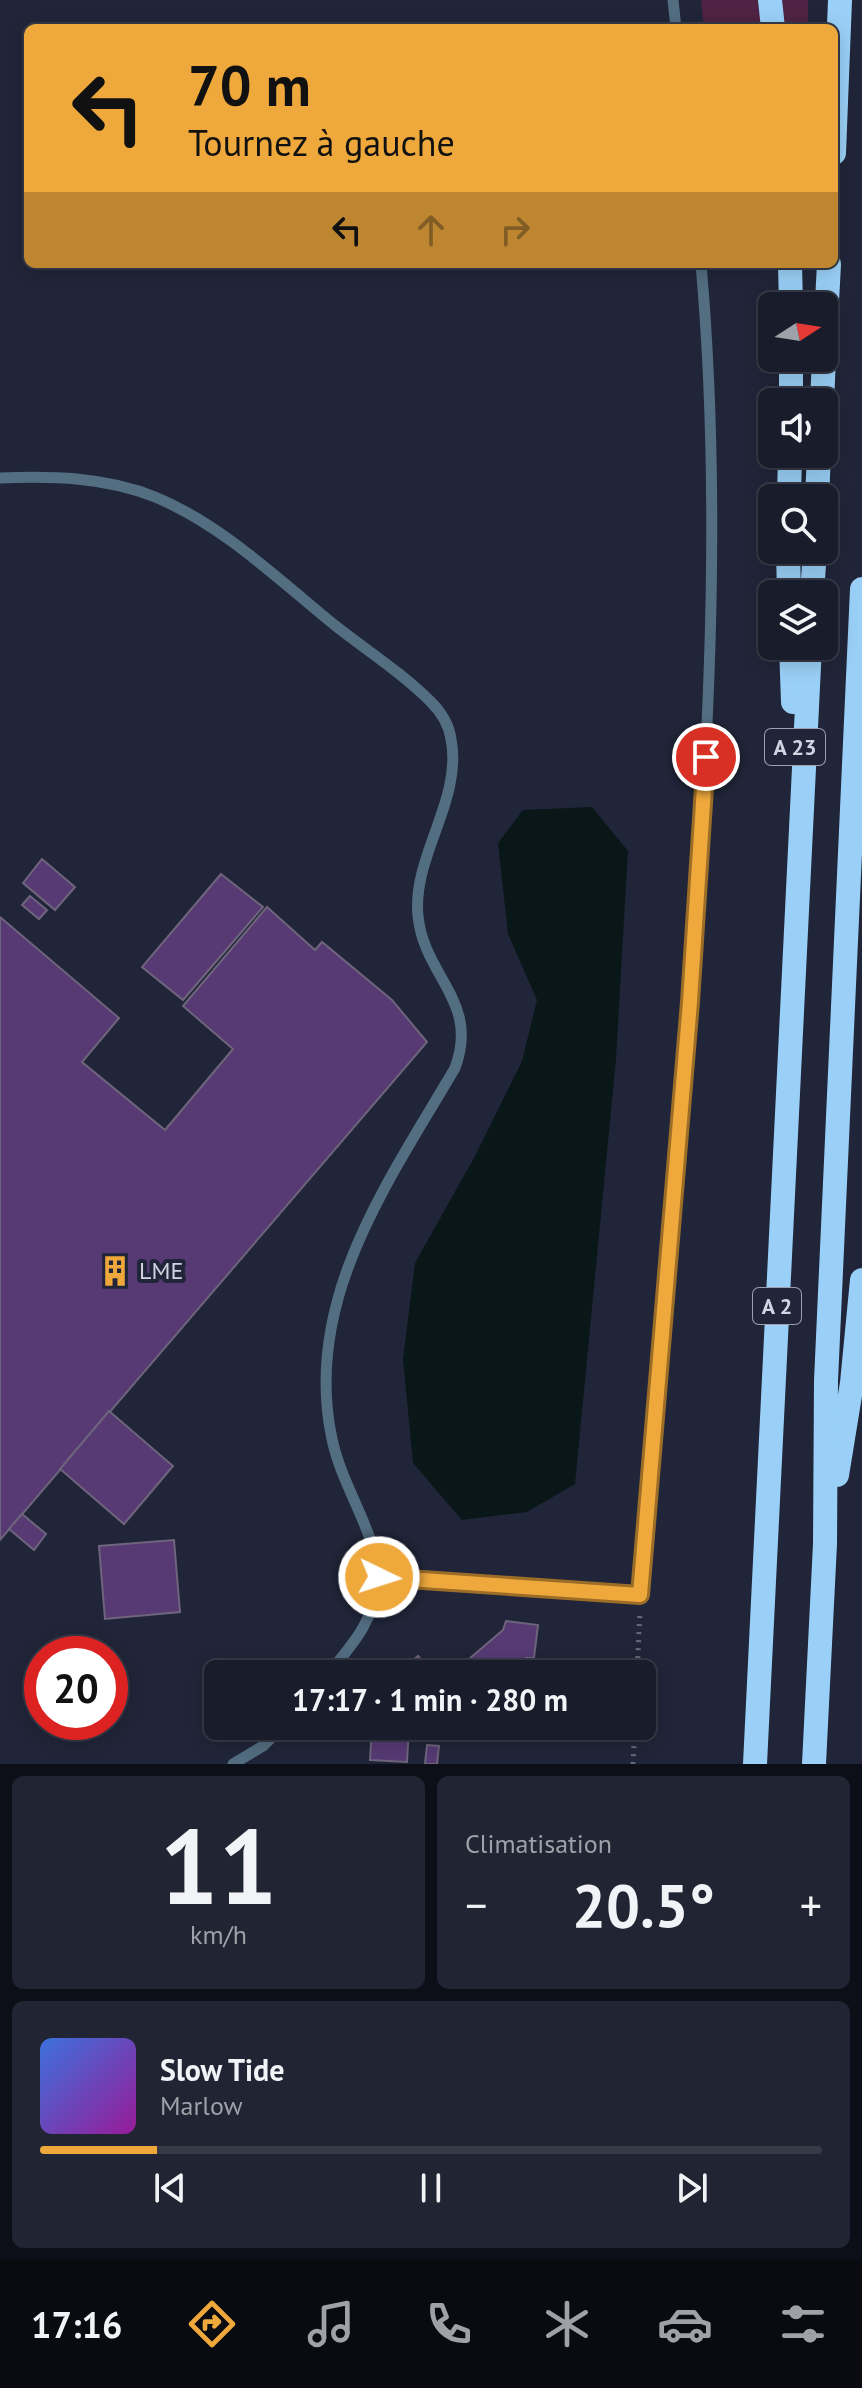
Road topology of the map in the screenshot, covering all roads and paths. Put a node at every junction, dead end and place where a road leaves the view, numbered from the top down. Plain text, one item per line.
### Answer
1 (673, 0) edge
2 (770, 0) edge
3 (840, 0) edge
4 (676, 24) edge
5 (773, 24) edge
6 (838, 51) edge
7 (701, 268) edge
8 (790, 268) edge
9 (829, 268) edge
10 (791, 292) edge
11 (828, 292) edge
12 (0, 478) edge
13 (862, 589) edge
14 (792, 660) edge
15 (809, 660) edge
16 (800, 849) junction
17 (862, 1280) edge
18 (825, 1544) junction
19 (379, 1577) junction
20 (640, 1595) junction
21 (339, 1660) edge
22 (638, 1660) edge
23 (269, 1740) edge
24 (634, 1740) edge
25 (233, 1764) edge
26 (633, 1764) edge
27 (755, 1764) edge
28 (814, 1764) edge

1 - 4 lane
2 - 5 highway
3 - 6 highway
7 - 20 lane
8 - 10 highway
9 - 11 highway
12 - 19 lane
13 - 18 highway, A 2
14 - 16 highway, A 23
15 - 16 highway, A 2
16 - 27 highway, A 2
17 - 18 highway
18 - 28 highway, A 2
19 - 20 lane
19 - 21 lane
20 - 22 path
23 - 25 lane
24 - 26 path

